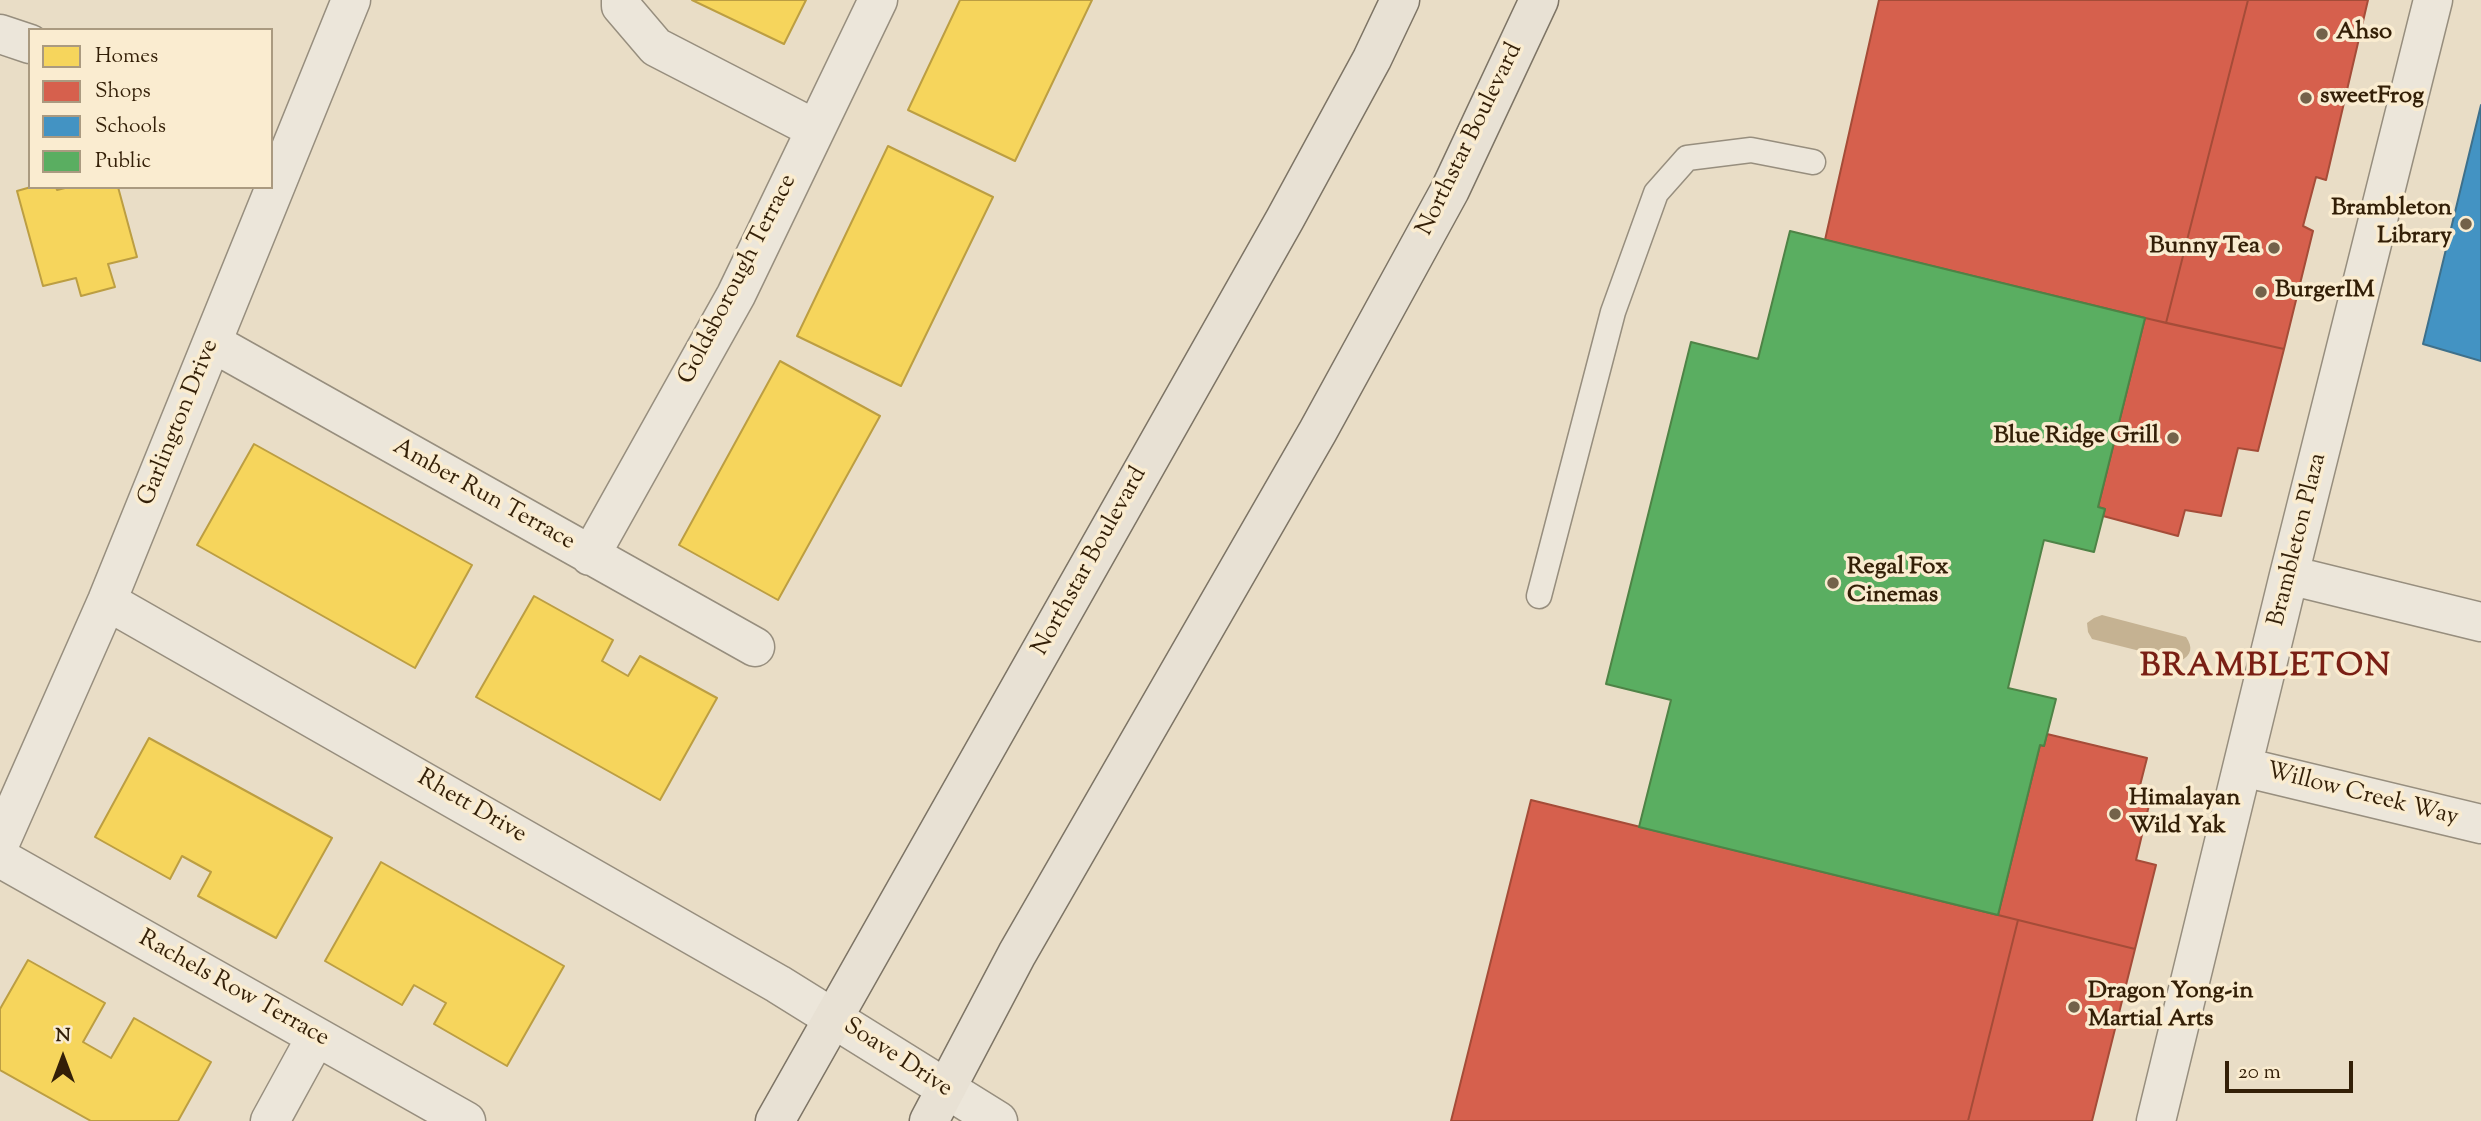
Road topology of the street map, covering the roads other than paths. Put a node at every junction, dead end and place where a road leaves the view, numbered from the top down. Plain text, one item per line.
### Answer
1 (351, 0) edge
2 (621, 0) edge
3 (878, 0) edge
4 (1399, 0) edge
5 (1539, 0) edge
6 (2434, 0) edge
7 (0, 34) edge
8 (28, 43) edge
9 (815, 129) junction
10 (1813, 162) dead end
11 (213, 343) junction
12 (590, 556) junction
13 (2289, 575) junction
14 (1539, 596) dead end
15 (107, 601) junction
16 (2481, 622) edge
17 (755, 647) dead end
18 (2243, 767) junction
19 (2481, 824) edge
20 (0, 843) edge
21 (0, 858) edge
22 (834, 1018) junction
23 (316, 1037) junction
24 (938, 1106) edge
25 (270, 1121) edge
26 (466, 1121) edge
27 (775, 1121) edge
28 (998, 1121) edge
29 (2156, 1121) edge

1 - 11 street, Garlington Drive
2 - 9 street
3 - 9 street, Goldsborough Terrace
4 - 22 main road, Northstar Boulevard
5 - 24 main road, Northstar Boulevard
6 - 13 street, Brambleton Plaza
7 - 8 street
9 - 12 street, Goldsborough Terrace
10 - 14 lane
11 - 12 street, Amber Run Terrace
11 - 15 street, Garlington Drive
12 - 17 street, Amber Run Terrace
13 - 16 street
13 - 18 street, Brambleton Plaza
15 - 20 street, Garlington Drive
15 - 22 street, Rhett Drive
18 - 19 street, Willow Creek Way
18 - 29 street, Brambleton Plaza
21 - 23 street, Rachels Row Terrace
22 - 24 street, Soave Drive
22 - 27 main road, Northstar Boulevard
23 - 25 street
23 - 26 street, Rachels Row Terrace
24 - 28 street, Soave Drive

